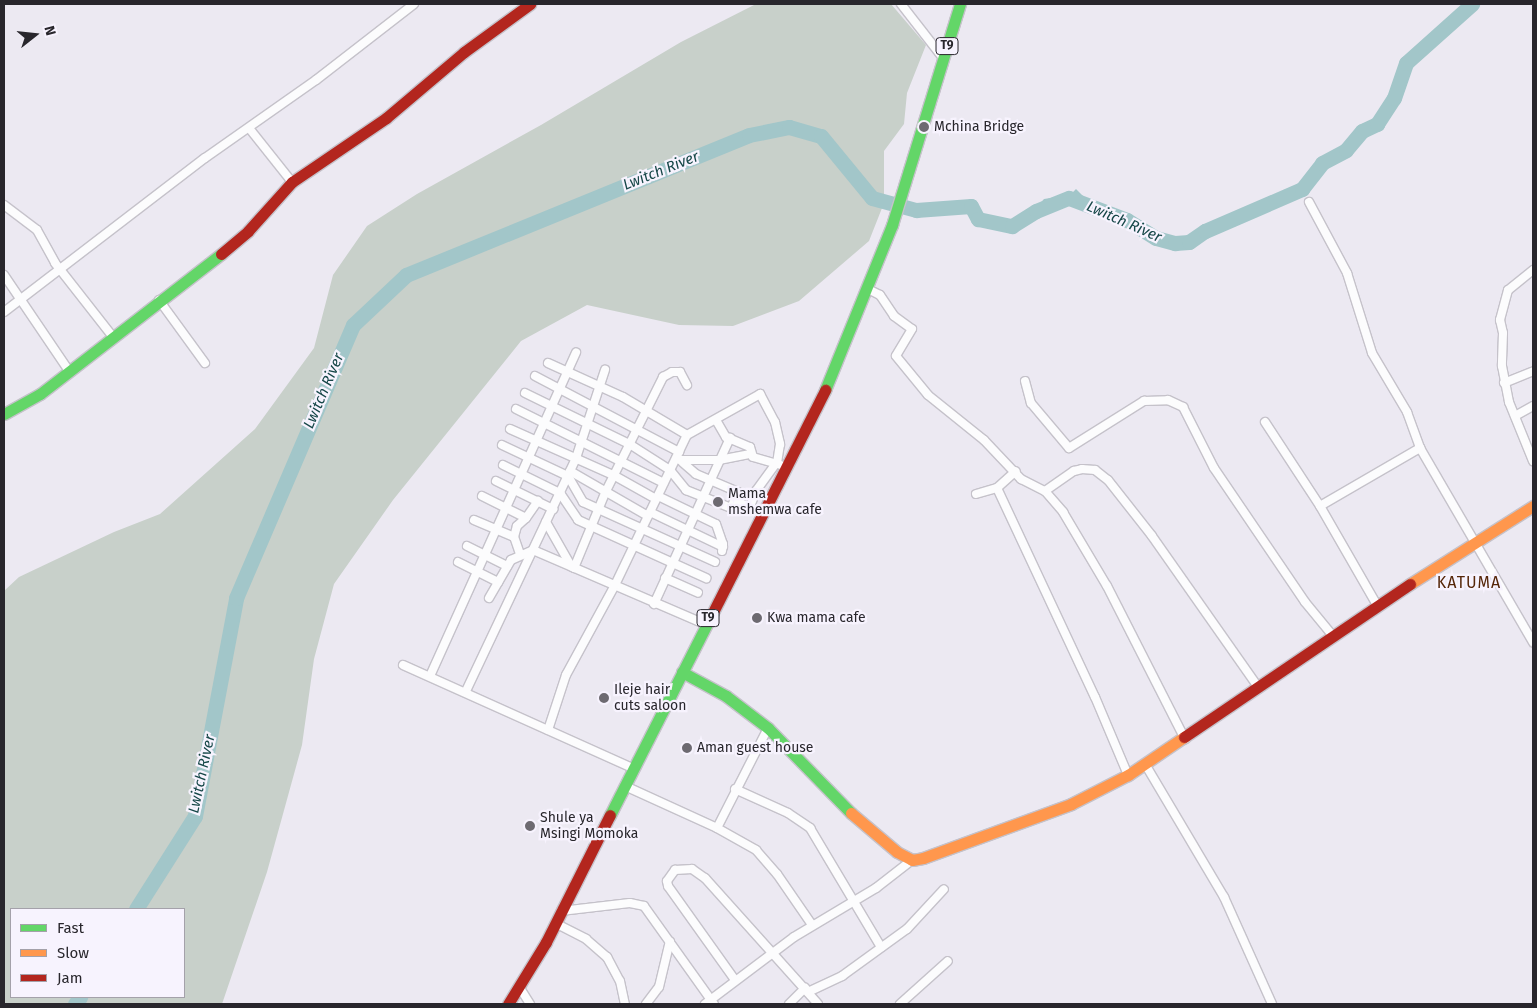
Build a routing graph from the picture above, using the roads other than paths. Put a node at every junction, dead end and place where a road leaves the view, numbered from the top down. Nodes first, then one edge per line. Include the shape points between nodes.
1 (414, 4) edge
2 (530, 4) edge
3 (901, 4) edge
4 (960, 4) edge
5 (943, 58) junction
6 (248, 128) junction
7 (292, 182) junction
8 (1309, 202) dead end
9 (4, 205) edge
10 (60, 270) junction
11 (1533, 270) edge
12 (4, 274) edge
13 (868, 289) junction
14 (22, 299) junction
15 (159, 300) junction
16 (4, 312) edge
17 (113, 337) junction
18 (576, 352) dead end
19 (205, 363) dead end
20 (548, 363) dead end
21 (605, 370) dead end
22 (69, 371) junction
23 (1533, 371) edge
24 (566, 372) junction
25 (535, 376) dead end
26 (1025, 380) dead end
27 (1504, 383) junction
28 (686, 385) dead end
29 (598, 387) junction
30 (560, 389) junction
31 (525, 393) dead end
32 (550, 404) junction
33 (593, 406) junction
34 (1533, 406) edge
35 (516, 409) dead end
36 (648, 411) junction
37 (4, 414) edge
38 (1515, 416) junction
39 (716, 420) junction
40 (544, 422) junction
41 (1265, 422) dead end
42 (589, 424) junction
43 (510, 429) dead end
44 (639, 429) junction
45 (687, 435) junction
46 (730, 438) junction
47 (535, 440) junction
48 (583, 441) junction
49 (502, 445) dead end
50 (631, 445) junction
51 (1420, 448) junction
52 (750, 454) junction
53 (528, 457) junction
54 (679, 457) junction
55 (576, 458) junction
56 (718, 460) junction
57 (1533, 461) edge
58 (623, 462) junction
59 (503, 465) dead end
60 (781, 465) junction
61 (670, 470) junction
62 (1016, 471) junction
63 (522, 473) junction
64 (569, 473) junction
65 (615, 476) junction
66 (709, 481) junction
67 (496, 482) dead end
68 (664, 483) junction
69 (997, 488) junction
70 (512, 489) junction
71 (1045, 491) junction
72 (560, 493) junction
73 (605, 493) junction
74 (976, 494) dead end
75 (482, 496) dead end
76 (657, 497) junction
77 (702, 498) junction
78 (538, 501) junction
79 (735, 501) junction
80 (505, 506) junction
81 (1320, 506) junction
82 (1533, 506) edge
83 (553, 509) junction
84 (599, 509) junction
85 (695, 513) junction
86 (649, 514) junction
87 (526, 518) junction
88 (474, 520) dead end
89 (546, 522) junction
90 (592, 527) junction
91 (495, 529) junction
92 (642, 530) junction
93 (686, 531) junction
94 (514, 536) junction
95 (1474, 542) junction
96 (467, 546) dead end
97 (680, 546) junction
98 (633, 547) junction
99 (533, 550) junction
100 (520, 554) junction
101 (485, 555) junction
102 (458, 562) dead end
103 (673, 562) junction
104 (715, 562) dead end
105 (506, 566) junction
106 (573, 567) junction
107 (478, 573) junction
108 (665, 578) junction
109 (706, 578) dead end
110 (498, 582) junction
111 (615, 585) junction
112 (698, 593) dead end
113 (489, 598) dead end
114 (654, 604) junction
115 (1378, 607) junction
116 (705, 624) junction
117 (1333, 636) junction
118 (1533, 642) edge
119 (403, 665) dead end
120 (682, 672) junction
121 (430, 676) junction
122 (1259, 688) junction
123 (466, 691) junction
124 (768, 728) junction
125 (548, 730) junction
126 (1185, 739) junction
127 (1145, 764) junction
128 (634, 769) junction
129 (1128, 775) junction
130 (625, 786) junction
131 (735, 789) junction
132 (717, 828) junction
133 (912, 860) junction
134 (944, 889) dead end
135 (854, 902) junction
136 (561, 911) junction
137 (555, 923) junction
138 (812, 925) junction
139 (670, 940) junction
140 (881, 946) junction
141 (772, 953) junction
142 (948, 961) dead end
143 (735, 980) junction
144 (520, 988) junction
145 (807, 990) junction
146 (710, 1003) edge
147 (508, 1004) edge
148 (530, 1004) edge
149 (626, 1004) edge
150 (646, 1004) edge
151 (789, 1004) edge
152 (818, 1004) edge
153 (900, 1004) edge
154 (1272, 1004) edge

1 - 6 street
2 - 7 main road via 464,52 386,118
3 - 5 street
4 - 5 main road, T9
5 - 13 main road, T9 via 905,185
6 - 7 street
6 - 10 street
7 - 15 main road via 235,243
8 - 51 street via 1346,273 1372,353 1408,412
9 - 10 street via 37,230
10 - 14 street
10 - 17 street
11 - 27 street via 1508,290 1500,320
12 - 14 street
13 - 60 main road, T9 via 836,368
13 - 62 street via 880,295 894,316 912,329 896,356 928,395
14 - 16 street
14 - 22 street via 41,333
15 - 17 main road
15 - 19 street
17 - 22 main road
18 - 24 street
20 - 24 street
21 - 29 street
22 - 37 main road via 40,394
23 - 27 street
24 - 29 street
24 - 30 street
25 - 30 street
26 - 117 street via 1031,403 1069,448 1144,401 1168,400 1183,407 1214,468 1305,602
27 - 38 street
28 - 36 street via 680,372 663,377
29 - 33 street
29 - 36 street
30 - 32 street
30 - 33 street
31 - 32 street
32 - 40 street
32 - 42 street
33 - 42 street
33 - 44 street
34 - 38 street
35 - 40 street
36 - 44 street
36 - 45 street
38 - 57 street
39 - 45 street
39 - 46 street
39 - 60 street via 760,394 775,422
40 - 47 street
40 - 48 street
41 - 81 street
42 - 48 street
42 - 50 street
43 - 47 street
44 - 50 street
44 - 54 street
45 - 54 street
46 - 52 street via 750,447
46 - 56 street
47 - 53 street
47 - 55 street
48 - 55 street
48 - 58 street
49 - 53 street
50 - 58 street
50 - 61 street
51 - 81 street
51 - 95 street
52 - 56 street
52 - 60 street
53 - 63 street
53 - 64 street
54 - 56 street
54 - 61 street
54 - 66 street
55 - 64 street
55 - 65 street
56 - 66 street
58 - 65 street
58 - 68 street
59 - 63 street
60 - 79 street via 756,490 750,507
60 - 116 main road, T9
61 - 68 street
61 - 77 street via 686,490
62 - 69 street
62 - 71 street via 1021,479
63 - 70 street
63 - 72 street
64 - 72 street
64 - 73 street
64 - 84 street via 583,502
65 - 73 street
65 - 76 street
66 - 77 street
66 - 79 street via 738,492
67 - 70 street
68 - 76 street
69 - 74 street
69 - 129 street
70 - 78 street
70 - 80 street
71 - 122 street via 1082,469 1096,470 1108,480 1152,536
71 - 126 street via 1063,512 1092,559
72 - 83 street
72 - 90 street via 578,520
73 - 84 street
73 - 86 street
75 - 80 street
76 - 85 street
76 - 86 street
77 - 79 street via 731,508
77 - 85 street
78 - 83 street
78 - 87 street
80 - 87 street
80 - 91 street
81 - 115 street
82 - 95 main road
83 - 89 street
84 - 90 street
84 - 92 street
85 - 93 street
85 - 93 street via 716,524 722,549
86 - 92 street
86 - 93 street
87 - 94 street via 517,526
88 - 91 street
89 - 99 street
89 - 106 street via 556,545
90 - 98 street
90 - 106 street
91 - 94 street
91 - 101 street
92 - 97 street
92 - 98 street
93 - 97 street
94 - 100 street
95 - 115 main road
95 - 118 street
96 - 101 street
97 - 103 street
97 - 104 street
98 - 103 street
98 - 111 street
99 - 100 street
99 - 106 street
99 - 123 street
100 - 105 street
101 - 105 street
101 - 107 street
102 - 107 street
103 - 108 street
103 - 109 street
105 - 110 street
106 - 111 street
107 - 110 street
107 - 121 street
108 - 112 street
108 - 114 street
110 - 113 street
111 - 114 street
111 - 125 street via 566,675
114 - 116 street
115 - 117 main road
116 - 120 main road, T9
117 - 122 main road
119 - 121 street
120 - 124 main road via 726,696
120 - 128 main road, T9
121 - 123 street
122 - 126 main road
123 - 125 street
124 - 131 street
124 - 133 main road via 844,808 897,852
125 - 128 street
126 - 127 main road
127 - 129 main road
127 - 154 street via 1224,897
128 - 130 main road, T9
129 - 133 main road via 1071,804
130 - 132 street
130 - 136 main road, T9
131 - 132 street
131 - 135 street via 788,813 810,828
132 - 138 street via 765,858
133 - 135 street
134 - 140 street via 914,924
135 - 138 street
135 - 140 street
136 - 137 main road, T9
136 - 139 street via 637,904 653,916
137 - 144 main road, T9
137 - 149 street via 586,939 607,958 620,981
138 - 141 street
139 - 146 street
139 - 150 street via 660,987
140 - 145 street via 842,976
141 - 143 street
141 - 143 street via 699,873 686,867 675,870 666,881 668,886
141 - 145 street
142 - 153 street
143 - 146 street
144 - 147 main road, T9
144 - 148 street
145 - 151 street
145 - 152 street

